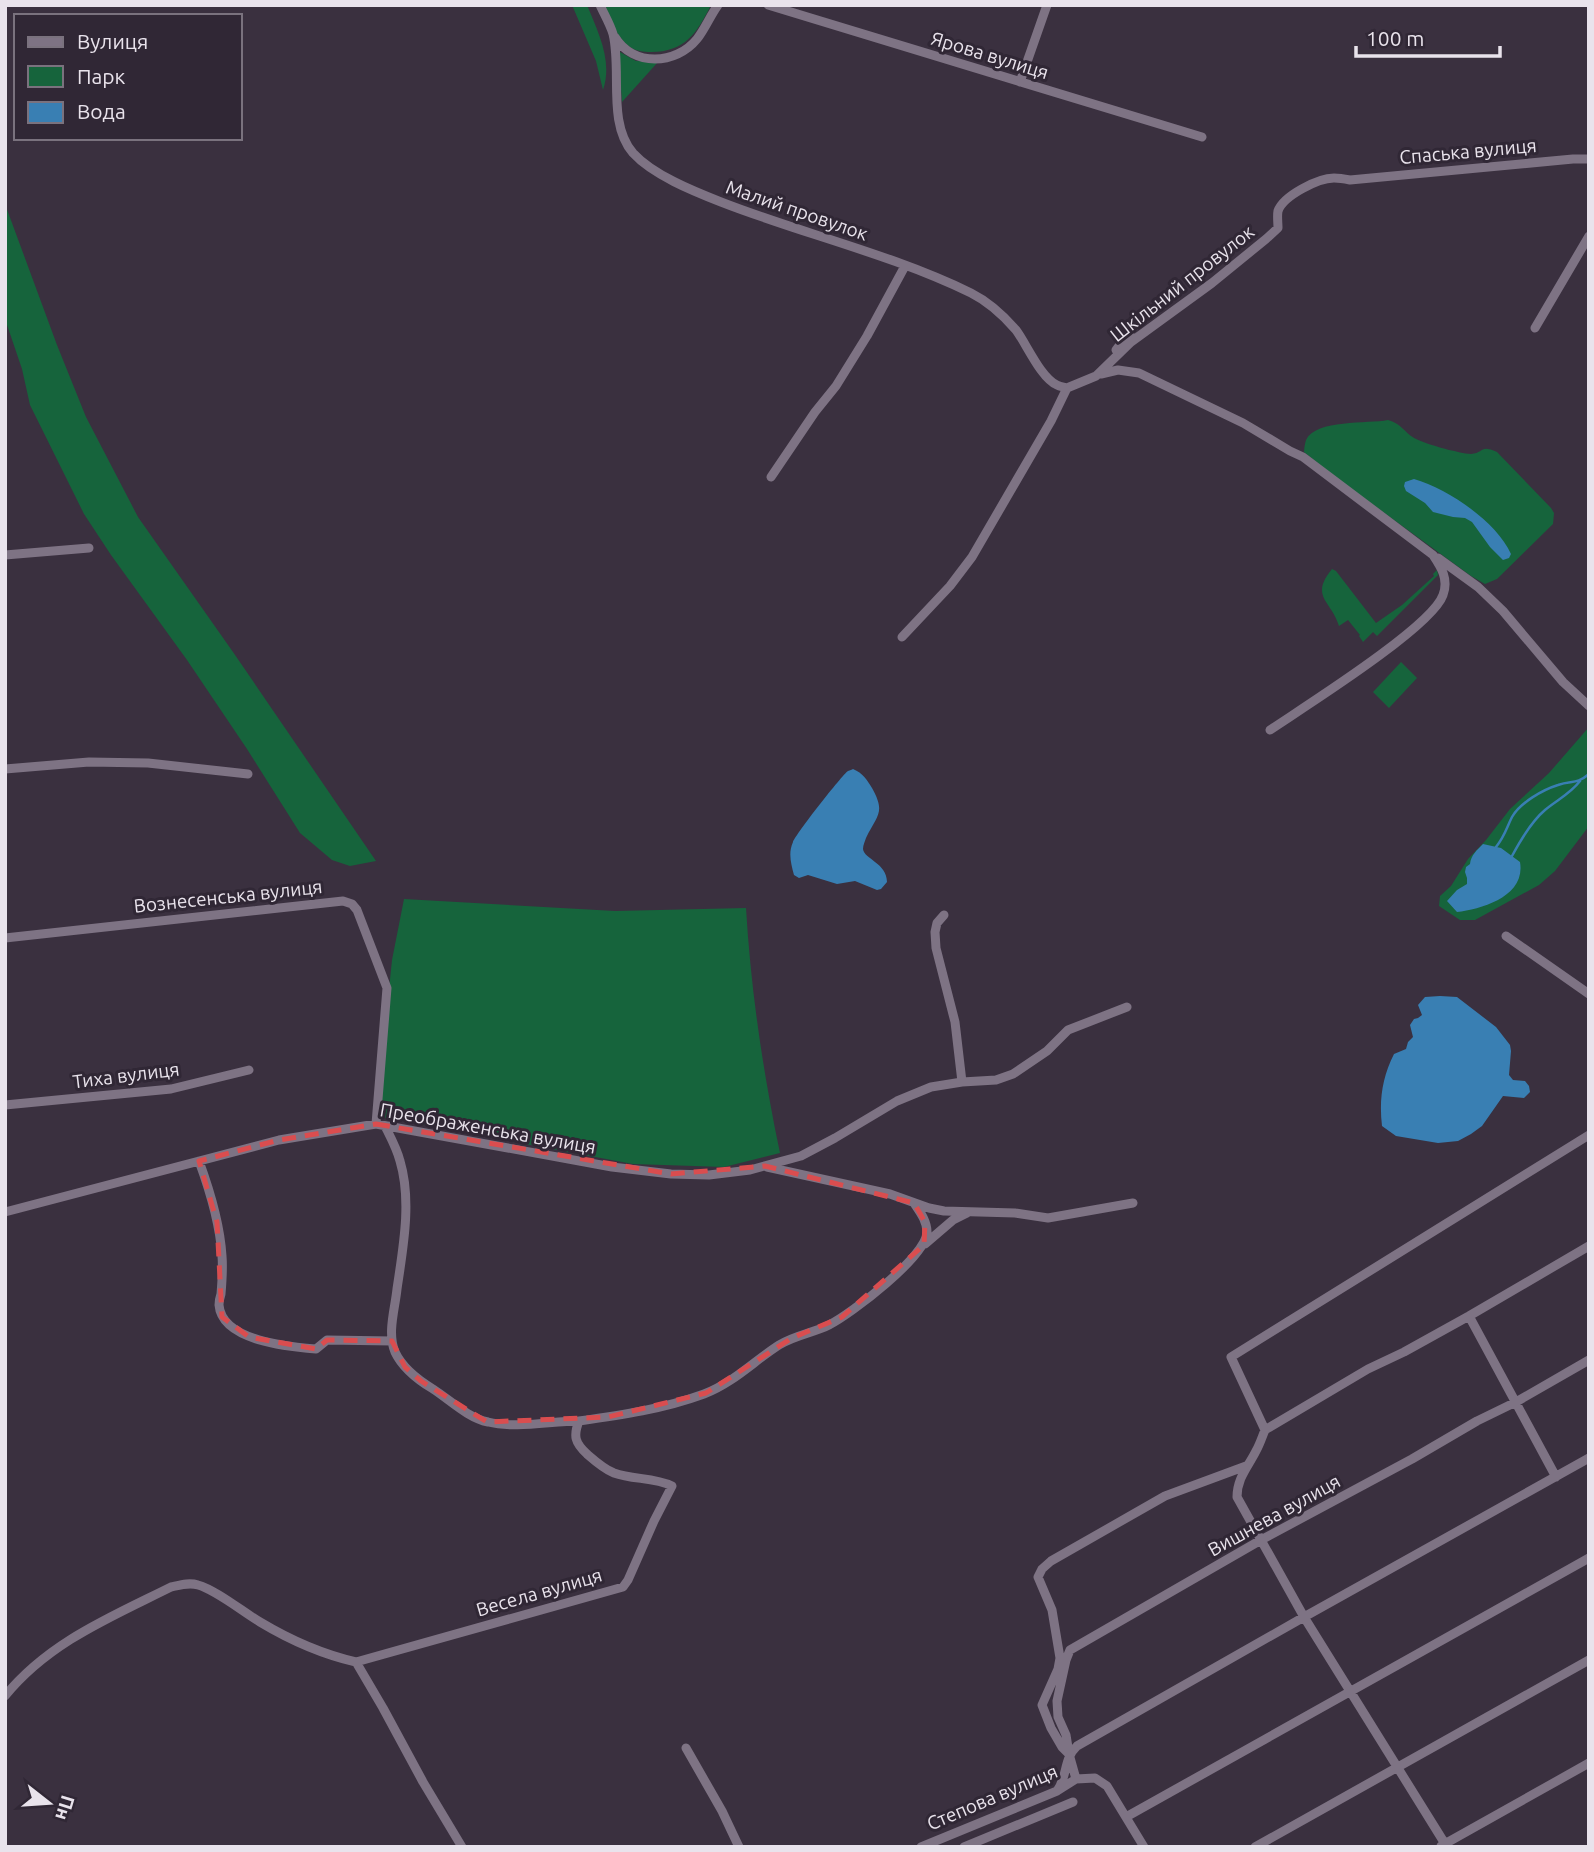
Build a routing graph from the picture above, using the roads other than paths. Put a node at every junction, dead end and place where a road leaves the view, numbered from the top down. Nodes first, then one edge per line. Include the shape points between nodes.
1 (600, 5) edge
2 (718, 5) edge
3 (768, 5) edge
4 (1047, 5) edge
5 (613, 33) junction
6 (1020, 82) junction
7 (1202, 137) dead end
8 (1589, 159) edge
9 (1350, 180) joint
10 (1589, 236) edge
11 (905, 266) junction
12 (1146, 311) dead end
13 (1535, 328) dead end
14 (1096, 376) junction
15 (1068, 388) junction
16 (771, 477) dead end
17 (89, 548) dead end
18 (5, 555) edge
19 (1433, 555) junction
20 (902, 637) dead end
21 (1589, 706) edge
22 (1270, 730) dead end
23 (5, 769) edge
24 (248, 774) dead end
25 (944, 915) dead end
26 (1506, 936) dead end
27 (5, 938) edge
28 (1589, 994) edge
29 (1127, 1007) dead end
30 (249, 1070) dead end
31 (962, 1082) junction
32 (5, 1105) edge
33 (381, 1125) junction
34 (1589, 1135) edge
35 (199, 1161) junction
36 (765, 1166) junction
37 (914, 1203) junction
38 (1133, 1203) dead end
39 (5, 1212) edge
40 (968, 1212) junction
41 (924, 1245) junction
42 (1589, 1246) edge
43 (1469, 1316) junction
44 (392, 1341) junction
45 (1589, 1360) edge
46 (1516, 1402) junction
47 (579, 1421) junction
48 (1265, 1430) junction
49 (1589, 1458) edge
50 (1246, 1466) junction
51 (1556, 1477) junction
52 (1261, 1540) junction
53 (1589, 1558) edge
54 (1304, 1617) junction
55 (1589, 1660) edge
56 (356, 1662) junction
57 (1350, 1691) junction
58 (5, 1696) edge
59 (685, 1748) dead end
60 (1069, 1754) junction
61 (1589, 1763) edge
62 (1397, 1767) junction
63 (1076, 1779) junction
64 (1057, 1791) junction
65 (1073, 1802) dead end
66 (1126, 1817) junction
67 (1444, 1846) edge
68 (463, 1847) edge
69 (739, 1847) edge
70 (921, 1847) edge
71 (964, 1847) edge
72 (1144, 1847) edge
73 (1255, 1847) edge

1 - 5 street, Малий провулок
2 - 5 street via 697,39 667,57 641,58 629,53
3 - 6 street, Ярова вулиця
4 - 6 street
5 - 11 street, Малий провулок via 622,136 645,163 699,193 754,215
6 - 7 street, Ярова вулиця
8 - 9 street, Спаська вулиця
9 - 14 street, Шкільний провулок via 1318,181 1284,201 1278,210 1278,228 1131,342
10 - 13 street
11 - 15 street, Малий провулок via 993,306 1046,376
11 - 16 street via 848,366
12 - 14 street
14 - 15 street, Шкільний провулок
14 - 19 street, Шкільний провулок via 1118,370 1139,373 1242,422 1303,457
15 - 20 street via 972,557
17 - 18 street
19 - 21 street, Шкільний провулок via 1490,598
19 - 22 street via 1445,577 1438,604 1394,644
23 - 24 street via 148,763
25 - 31 street via 934,932 955,1023
26 - 28 street
27 - 33 street, Вознесенська вулиця via 343,901 352,904 387,988
29 - 31 street, Преображенська вулиця via 1068,1030 1013,1074
30 - 32 street, Тиха вулиця via 172,1089
31 - 36 street, Преображенська вулиця via 931,1087 897,1101 801,1156
33 - 35 street, Преображенська вулиця via 279,1140
33 - 36 street, Преображенська вулиця via 671,1174 709,1175
33 - 44 street via 401,1162 405,1184 404,1240
34 - 48 street via 1231,1357
35 - 39 street, Преображенська вулиця
35 - 44 street via 222,1256 222,1317 249,1337 288,1347 316,1349 327,1340
36 - 37 street, Преображенська вулиця
37 - 40 street, Преображенська вулиця
37 - 41 street via 925,1222
38 - 40 street, Преображенська вулиця via 1048,1218
40 - 41 street
41 - 47 street via 842,1317 777,1346 715,1388 658,1409
42 - 43 street
43 - 46 street
43 - 48 street
44 - 47 street via 405,1367 421,1381 488,1422
45 - 46 street, Вишнева вулиця
46 - 51 street
46 - 52 street, Вишнева вулиця
47 - 56 street, Весела вулиця via 575,1438 600,1465 672,1486 623,1587
48 - 50 street
49 - 51 street
50 - 52 street via 1237,1497
50 - 60 street via 1165,1496 1042,1569 1038,1577 1052,1610 1060,1658 1042,1705
51 - 54 street
52 - 54 street
52 - 60 street, Вишнева вулиця via 1070,1650 1058,1701
53 - 57 street
54 - 57 street
54 - 60 street
55 - 62 street
56 - 58 street via 309,1647 200,1585 186,1583 58,1646
56 - 68 street
57 - 62 street
57 - 66 street
59 - 69 street
60 - 63 street, Вишнева вулиця
60 - 64 street
61 - 67 street
62 - 67 street
62 - 73 street
63 - 64 street, Степова вулиця
63 - 66 street via 1095,1778 1107,1786
64 - 70 street, Степова вулиця
65 - 71 street
66 - 72 street

